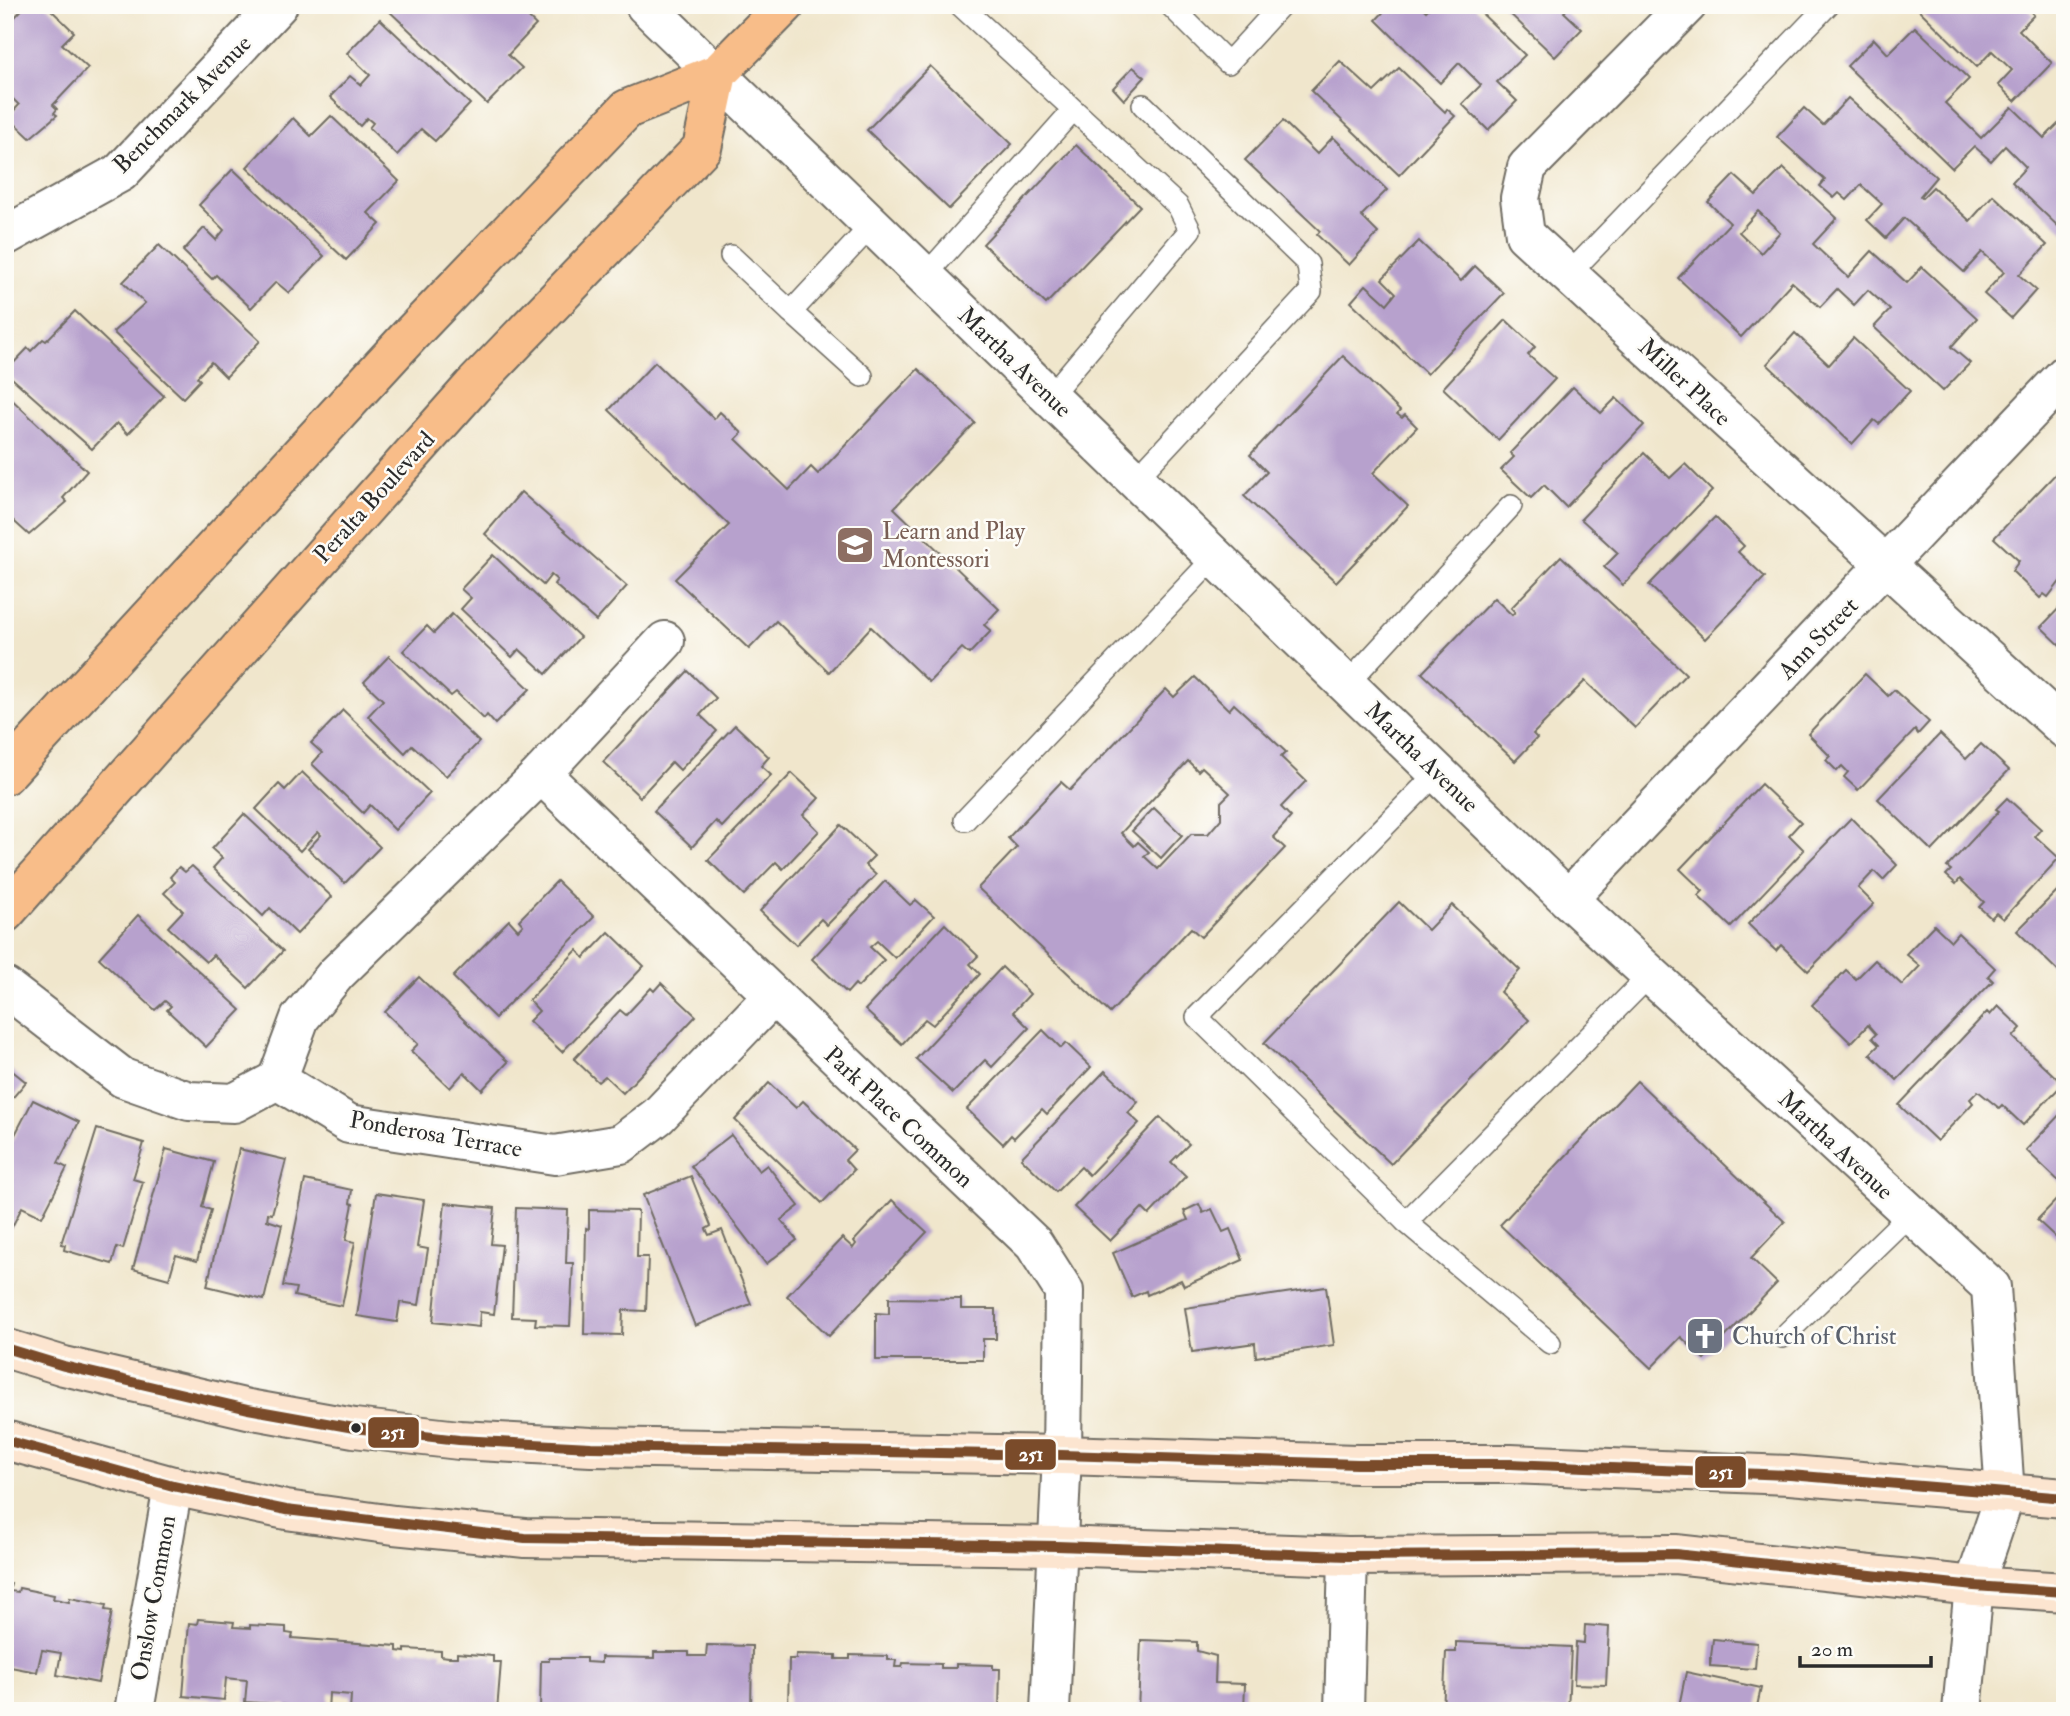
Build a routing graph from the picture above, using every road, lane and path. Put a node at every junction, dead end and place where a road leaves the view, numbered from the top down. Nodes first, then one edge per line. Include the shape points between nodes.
1 (278, 5) edge
2 (645, 5) edge
3 (785, 5) edge
4 (960, 5) edge
5 (1170, 5) edge
6 (1282, 5) edge
7 (1687, 5) edge
8 (1828, 5) edge
9 (718, 73) junction
10 (1143, 104) dead end
11 (1073, 110) junction
12 (873, 224) junction
13 (5, 236) edge
14 (731, 256) dead end
15 (926, 275) junction
16 (1569, 275) junction
17 (791, 312) junction
18 (2065, 375) edge
19 (862, 376) dead end
20 (1050, 396) junction
21 (1136, 479) junction
22 (1511, 506) dead end
23 (1216, 556) junction
24 (1886, 567) junction
25 (665, 641) dead end
26 (1347, 684) junction
27 (2065, 729) edge
28 (1438, 772) junction
29 (541, 774) junction
30 (5, 775) edge
31 (965, 820) dead end
32 (1568, 899) junction
33 (5, 913) edge
34 (1651, 974) junction
35 (5, 987) edge
36 (772, 997) junction
37 (277, 1080) junction
38 (1911, 1213) junction
39 (1406, 1222) junction
40 (1783, 1337) dead end
41 (1550, 1343) dead end
42 (5, 1348) edge
43 (5, 1440) edge
44 (1062, 1455) junction
45 (173, 1486) junction
46 (2005, 1495) junction
47 (2065, 1498) edge
48 (1057, 1546) junction
49 (1348, 1556) junction
50 (1975, 1586) junction
51 (2065, 1592) edge
52 (134, 1711) edge
53 (1050, 1711) edge
54 (1344, 1711) edge
55 (1962, 1711) edge

1 - 13 street, Benchmark Avenue via 121,172
2 - 9 street, Martha Avenue
3 - 9 main road
4 - 11 lane
5 - 6 lane via 1228,63
7 - 16 street, Miller Place via 1527,167 1520,198 1525,235
8 - 16 lane
9 - 12 street, Martha Avenue
9 - 30 main road via 627,109 411,334
9 - 33 main road, Peralta Boulevard via 702,148 472,387
10 - 21 lane via 1308,264 1311,291
11 - 15 lane
11 - 20 lane via 1178,206 1189,230
12 - 15 street, Martha Avenue
12 - 17 lane
14 - 17 lane
15 - 20 street, Martha Avenue
16 - 24 street, Miller Place
17 - 19 lane
18 - 24 street, Ann Street
20 - 21 street, Martha Avenue
21 - 23 street, Martha Avenue
22 - 26 lane
23 - 26 street, Martha Avenue
23 - 31 lane
24 - 27 street, Miller Place
24 - 32 street, Ann Street
25 - 29 street
26 - 28 street, Martha Avenue
28 - 32 street, Martha Avenue
28 - 39 lane via 1197,1017
29 - 36 street, Park Place Common
29 - 37 street via 336,974 300,1018
32 - 34 street, Martha Avenue
34 - 38 street, Martha Avenue
34 - 39 lane
35 - 37 street via 123,1078 136,1083 189,1101 234,1103
36 - 37 street, Ponderosa Terrace via 658,1116 621,1144 555,1154 349,1124
36 - 44 street, Park Place Common via 1034,1244 1049,1266 1064,1292
38 - 40 lane
38 - 46 street, Martha Avenue via 1991,1287
39 - 41 lane
42 - 44 main road via 248,1409 459,1440 591,1447
43 - 45 main road
44 - 46 main road via 1790,1475
44 - 48 street, Park Place Common
45 - 48 main road via 285,1510 525,1538
45 - 52 street, Onslow Common
46 - 47 main road
46 - 50 street, Martha Avenue
48 - 49 main road
48 - 53 street, Park Place Common
49 - 50 main road via 1675,1553
49 - 54 street
50 - 51 main road
50 - 55 street, Martha Avenue

